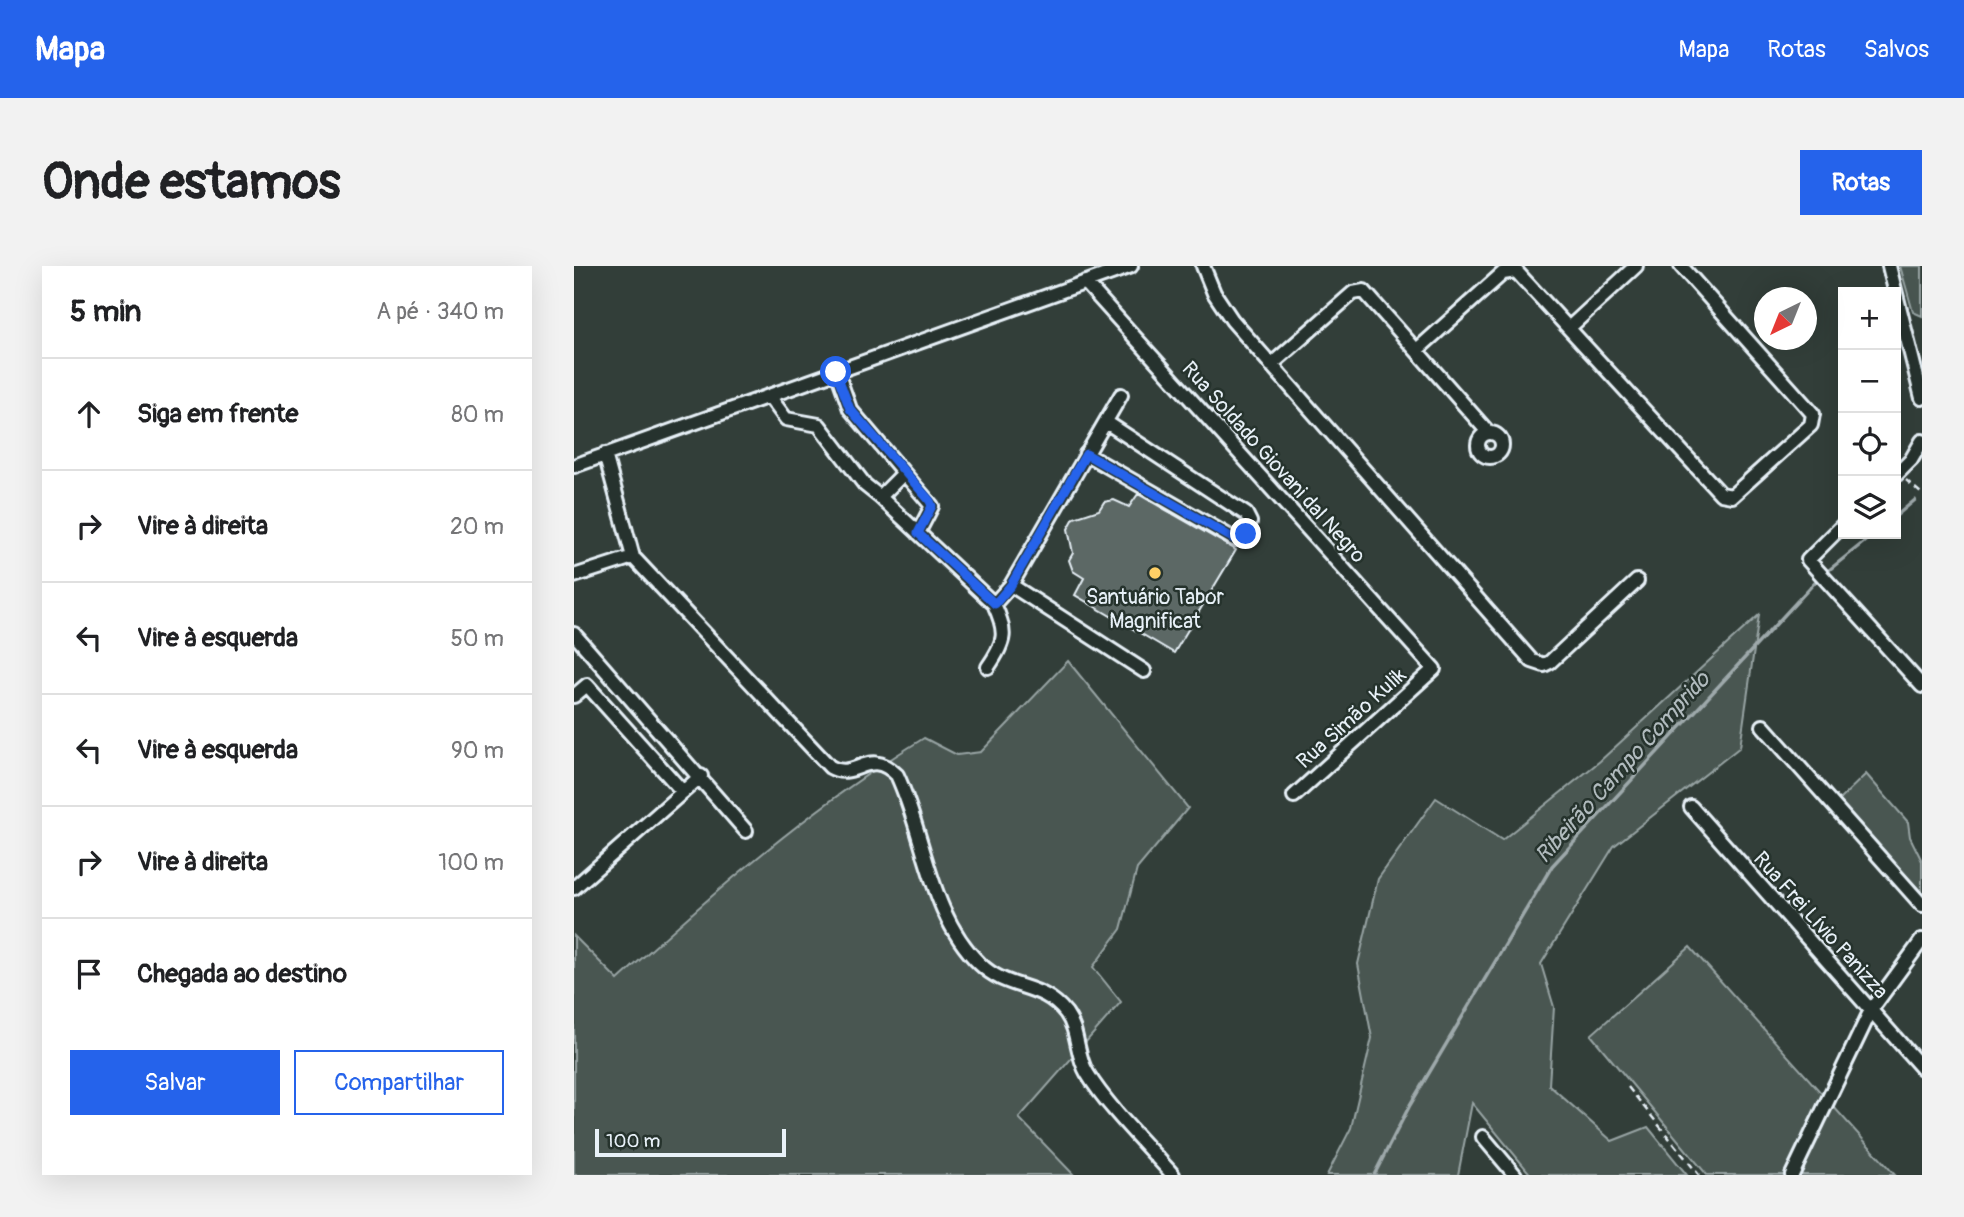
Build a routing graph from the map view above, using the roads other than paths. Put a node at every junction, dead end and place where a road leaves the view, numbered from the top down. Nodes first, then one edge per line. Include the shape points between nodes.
1 (1131, 266) edge
2 (1203, 266) edge
3 (1636, 266) edge
4 (1681, 266) edge
5 (1889, 266) edge
6 (1085, 282) junction
7 (1570, 327) junction
8 (1418, 349) junction
9 (1271, 365) junction
10 (836, 372) junction
11 (1121, 395) dead end
12 (769, 396) junction
13 (1922, 398) edge
14 (1106, 422) junction
15 (1488, 432) dead end
16 (1922, 441) edge
17 (605, 454) junction
18 (1086, 454) junction
19 (574, 466) edge
20 (1901, 470) edge
21 (904, 473) junction
22 (880, 497) junction
23 (1838, 531) edge
24 (918, 533) junction
25 (633, 557) junction
26 (574, 576) edge
27 (1637, 581) dead end
28 (1011, 585) junction
29 (995, 604) junction
30 (574, 634) edge
31 (988, 667) dead end
32 (1434, 669) joint
33 (1144, 671) dead end
34 (1922, 686) edge
35 (574, 696) edge
36 (640, 709) junction
37 (655, 725) junction
38 (623, 726) junction
39 (1763, 726) dead end
40 (638, 741) junction
41 (701, 776) junction
42 (683, 792) junction
43 (1294, 796) dead end
44 (1691, 807) dead end
45 (746, 831) dead end
46 (574, 888) edge
47 (1922, 905) edge
48 (1922, 940) edge
49 (1871, 1010) junction
50 (1922, 1068) edge
51 (1483, 1137) dead end
52 (1173, 1175) edge
53 (1515, 1175) edge
54 (1792, 1175) edge

1 - 6 street
2 - 9 street via 1222,308
3 - 7 street
4 - 7 street via 1813,414 1811,425 1732,496 1721,494
5 - 13 street
6 - 10 street
6 - 32 street, Rua Soldado Giovani dal Negro
7 - 8 street via 1522,275 1510,270
8 - 9 street via 1370,296 1358,290
8 - 15 street
9 - 27 street via 1537,664 1550,662
10 - 12 street
10 - 21 street via 850,409
11 - 14 street
12 - 17 street
12 - 22 street via 786,419 819,425 865,485
14 - 18 street
14 - 18 street via 1246,514 1250,522 1246,534 1234,539
16 - 20 street
17 - 19 street
17 - 25 street
18 - 28 street
21 - 22 street
21 - 24 street via 932,506
22 - 24 street
23 - 34 street via 1808,560
24 - 29 street
25 - 26 street
25 - 52 street via 830,767 843,772 877,761 897,775 943,910 963,944 996,978 1046,994 1057,1003 1075,1029 1086,1072
28 - 29 street
28 - 33 street
29 - 31 street via 1004,635
30 - 36 street
32 - 43 street, Rua Simão Kulik
35 - 38 street via 587,685
36 - 37 street
36 - 38 street
37 - 40 street
37 - 41 street
38 - 40 street
39 - 47 street
40 - 42 street
41 - 42 street
41 - 45 street
42 - 46 street
44 - 49 street, Rua Frei Lívio Panizza
48 - 49 street
49 - 50 street, Rua Frei Lívio Panizza
49 - 54 street
51 - 53 street

